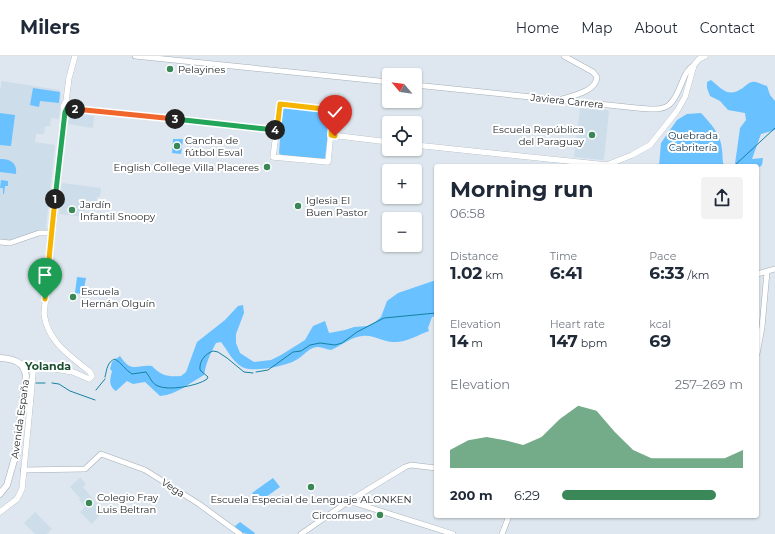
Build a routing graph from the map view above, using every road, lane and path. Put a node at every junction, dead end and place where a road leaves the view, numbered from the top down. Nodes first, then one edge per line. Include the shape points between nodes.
1 (75, 56) edge
2 (135, 56) edge
3 (564, 56) edge
4 (705, 56) edge
5 (694, 65) junction
6 (382, 81) edge
7 (688, 84) junction
8 (422, 86) edge
9 (681, 86) junction
10 (558, 100) junction
11 (66, 110) junction
12 (277, 130) junction
13 (331, 135) junction
14 (382, 141) edge
15 (422, 146) edge
16 (598, 164) edge
17 (610, 164) edge
18 (52, 233) junction
19 (0, 242) edge
20 (775, 270) edge
21 (767, 272) junction
22 (759, 274) edge
23 (759, 313) edge
24 (763, 316) junction
25 (759, 341) edge
26 (0, 358) edge
27 (21, 364) junction
28 (32, 365) junction
29 (434, 468) edge
30 (24, 470) junction
31 (7, 484) junction
32 (0, 490) edge
33 (0, 494) edge
34 (349, 501) junction
35 (0, 512) edge
36 (508, 518) edge
37 (240, 534) edge
38 (301, 534) edge
39 (453, 534) edge
40 (502, 534) edge

1 - 11 main road via 69,78
2 - 6 street
3 - 10 street via 592,72 597,80 589,90
4 - 5 main road
5 - 7 main road
5 - 9 street, Javiera Carrera via 687,72
7 - 9 main road
7 - 17 main road via 677,111 655,139 645,149
8 - 10 street, Javiera Carrera
9 - 10 street, Javiera Carrera via 671,105 664,108 643,109
11 - 12 main road
11 - 18 main road
12 - 13 main road via 280,104 333,110
12 - 13 main road via 273,157 328,162
13 - 14 main road
15 - 16 main road
18 - 19 street via 39,233 10,243
18 - 28 main road via 44,318 55,342 92,376 86,379 73,372
20 - 21 street
21 - 22 street
21 - 24 street
23 - 24 street
24 - 25 street
26 - 27 main road, Avenida España
27 - 28 main road
27 - 31 main road, Avenida España via 26,376 15,457
28 - 30 main road
29 - 34 street via 411,465 405,467
30 - 35 main road via 20,493 14,503
30 - 37 street, Vega via 85,469 101,454 146,470
31 - 32 main road
31 - 33 main road, Avenida España
34 - 38 street
34 - 39 street
36 - 40 street

